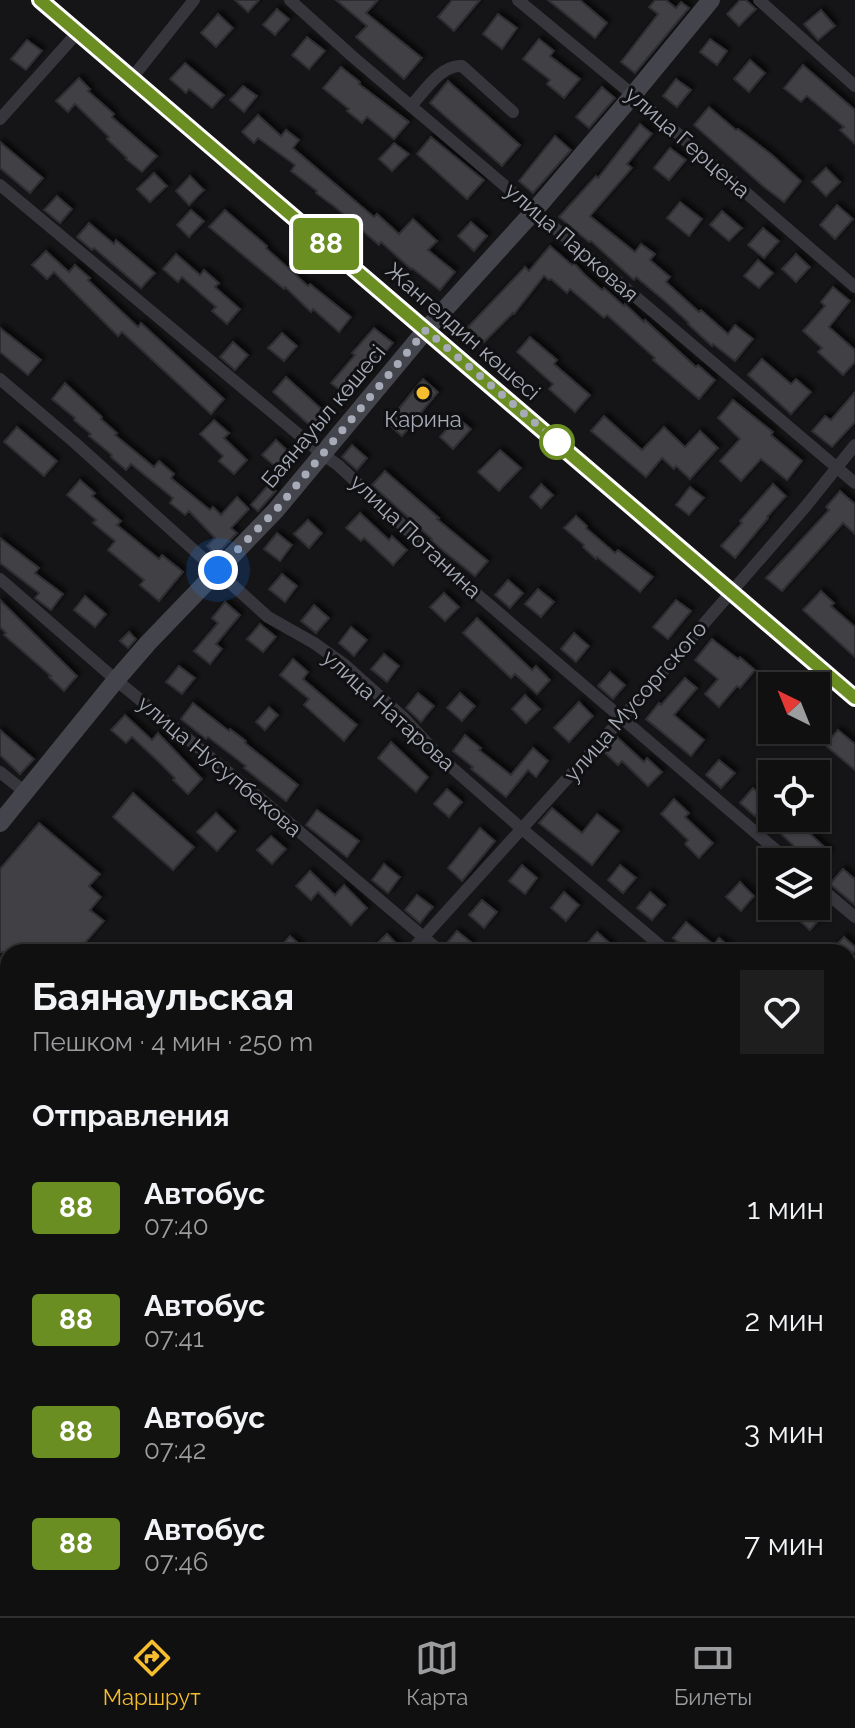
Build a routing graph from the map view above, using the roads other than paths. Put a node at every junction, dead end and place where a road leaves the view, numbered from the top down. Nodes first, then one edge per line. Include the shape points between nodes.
1 (40, 0) edge
2 (194, 0) edge
3 (290, 0) edge
4 (518, 0) edge
5 (711, 0) edge
6 (759, 0) edge
7 (78, 32) junction
8 (132, 78) junction
9 (855, 86) edge
10 (633, 95) junction
11 (411, 106) junction
12 (513, 112) dead end
13 (0, 119) edge
14 (0, 185) edge
15 (535, 210) junction
16 (855, 287) edge
17 (426, 330) junction
18 (0, 379) edge
19 (855, 445) edge
20 (322, 454) junction
21 (837, 467) junction
22 (855, 483) edge
23 (218, 570) junction
24 (0, 579) edge
25 (731, 591) junction
26 (116, 680) junction
27 (855, 698) edge
28 (623, 717) junction
29 (0, 772) edge
30 (25, 792) junction
31 (0, 823) edge
32 (522, 829) junction
33 (774, 848) edge
34 (830, 896) edge
35 (855, 917) edge
36 (423, 938) junction
37 (417, 944) edge
38 (431, 944) edge
39 (659, 944) edge

1 - 7 main road, Жангелдин көшесі
2 - 8 street
3 - 11 street, улица Парковая
4 - 10 street, улица Герцена
5 - 10 main road, Баянауыл көшесі
6 - 9 street
7 - 8 main road, Жангелдин көшесі
7 - 13 street
8 - 17 main road, Жангелдин көшесі
10 - 15 main road, Баянауыл көшесі
10 - 16 street, улица Герцена
11 - 12 street via 454,65 462,66
11 - 15 street, улица Парковая
14 - 20 street, улица Потанина
15 - 17 main road, Баянауыл көшесі
15 - 21 street, улица Парковая
17 - 20 main road, Баянауыл көшесі
17 - 25 main road, Жангелдин көшесі
18 - 23 street, улица Натарова
19 - 21 street, улица Мусоргского
20 - 23 main road, Баянауыл көшесі
20 - 28 street, улица Потанина
21 - 22 street, улица Парковая
21 - 25 street, улица Мусоргского
23 - 26 main road, Баянауыл көшесі
23 - 32 street, улица Натарова via 268,617 345,665
24 - 26 street, улица Нусупбекова
25 - 27 main road, Жангелдин көшесі
25 - 28 street, улица Мусоргского
26 - 30 main road, Баянауыл көшесі
26 - 36 street, улица Нусупбекова
28 - 32 street, улица Мусоргского
28 - 33 street, улица Потанина
29 - 30 street
30 - 31 main road, Баянауыл көшесі
32 - 36 street, улица Мусоргского
32 - 39 street, улица Натарова
34 - 35 street
36 - 37 street, улица Мусоргского
36 - 38 street, улица Нусупбекова

